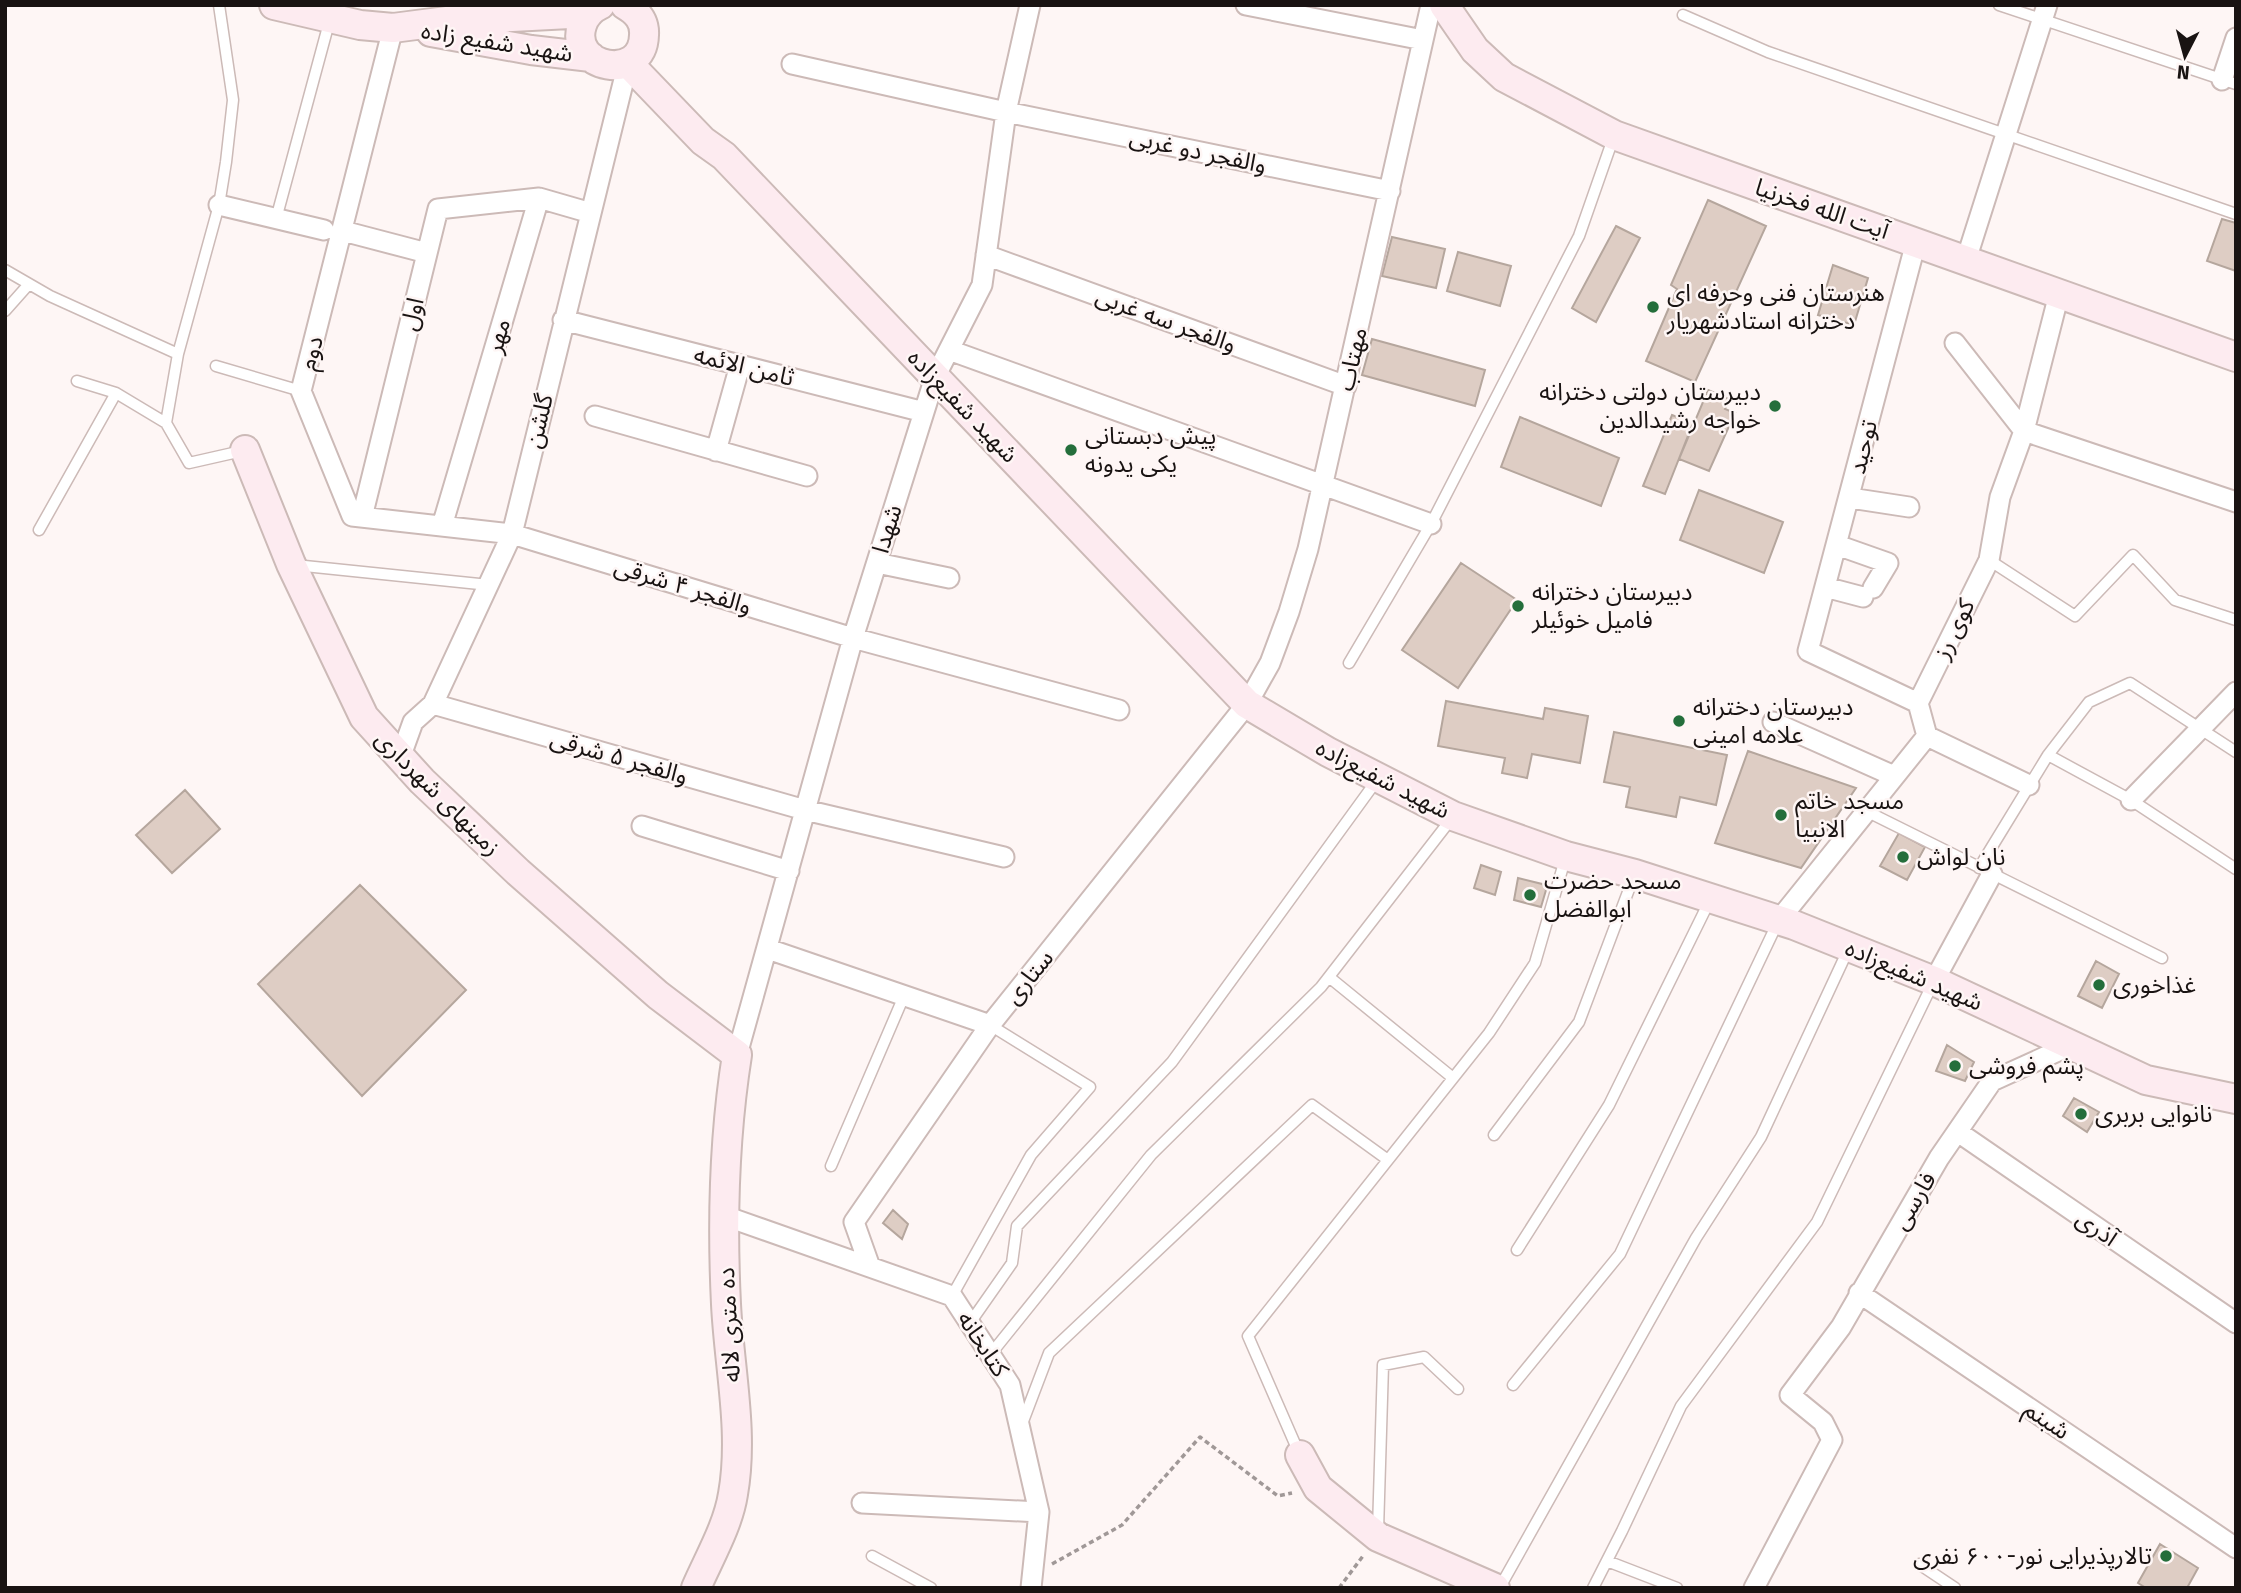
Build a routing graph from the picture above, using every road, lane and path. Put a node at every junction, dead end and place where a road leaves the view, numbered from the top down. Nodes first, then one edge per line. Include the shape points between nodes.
1 (219, 5) edge
2 (274, 5) edge
3 (626, 5) edge
4 (652, 5) edge
5 (1030, 5) edge
6 (1246, 5) edge
7 (1431, 5) edge
8 (1444, 5) edge
9 (1999, 5) edge
10 (594, 9) edge
11 (2045, 13) edge
12 (1683, 15) dead end
13 (330, 18) junction
14 (398, 27) junction
15 (2236, 38) edge
16 (1423, 40) junction
17 (637, 51) junction
18 (591, 57) junction
19 (792, 64) dead end
20 (2229, 82) edge
21 (1006, 112) junction
22 (1614, 135) junction
23 (2006, 136) junction
24 (1390, 191) junction
25 (539, 198) junction
26 (219, 205) junction
27 (591, 213) junction
28 (2236, 214) edge
29 (276, 219) junction
30 (334, 230) junction
31 (1916, 242) junction
32 (427, 253) junction
33 (986, 255) junction
34 (1966, 260) junction
35 (5, 270) edge
36 (29, 284) junction
37 (2059, 294) junction
38 (5, 310) edge
39 (563, 320) junction
40 (1955, 343) dead end
41 (949, 350) junction
42 (178, 354) junction
43 (2236, 357) edge
44 (740, 365) junction
45 (216, 366) dead end
46 (936, 377) junction
47 (77, 381) dead end
48 (1346, 386) junction
49 (301, 391) junction
50 (116, 393) junction
51 (924, 412) junction
52 (595, 416) dead end
53 (166, 424) junction
54 (2024, 431) junction
55 (245, 450) joint
56 (716, 451) junction
57 (807, 476) dead end
58 (1324, 484) junction
59 (1850, 498) junction
60 (2236, 502) edge
61 (1909, 506) dead end
62 (362, 517) junction
63 (1431, 524) junction
64 (442, 526) junction
65 (39, 530) dead end
66 (512, 534) junction
67 (1837, 545) junction
68 (1989, 559) junction
69 (877, 563) junction
70 (291, 564) junction
71 (949, 578) dead end
72 (489, 584) junction
73 (1825, 587) junction
74 (2236, 620) edge
75 (853, 638) junction
76 (1349, 663) dead end
77 (2236, 692) edge
78 (1918, 703) junction
79 (433, 704) junction
80 (1248, 704) junction
81 (1119, 710) dead end
82 (1773, 722) dead end
83 (2200, 729) junction
84 (1927, 736) junction
85 (2236, 752) edge
86 (2048, 755) junction
87 (400, 758) junction
88 (1894, 776) junction
89 (1378, 778) junction
90 (2029, 785) junction
91 (2131, 800) junction
92 (805, 810) junction
93 (1866, 811) junction
94 (1453, 816) junction
95 (642, 825) dead end
96 (1566, 856) junction
97 (1004, 857) dead end
98 (2236, 869) edge
99 (789, 871) junction
100 (1985, 871) junction
101 (1635, 874) junction
102 (1711, 898) junction
103 (1779, 920) junction
104 (1849, 947) junction
105 (768, 949) junction
106 (2162, 958) dead end
107 (1329, 977) junction
108 (1934, 981) junction
109 (904, 996) junction
110 (990, 1025) junction
111 (2071, 1045) junction
112 (737, 1055) junction
113 (1453, 1078) junction
114 (2236, 1099) edge
115 (1958, 1132) junction
116 (1494, 1135) dead end
117 (1388, 1160) junction
118 (831, 1166) dead end
119 (725, 1216) junction
120 (1517, 1250) dead end
121 (870, 1267) junction
122 (1859, 1293) junction
123 (952, 1296) junction
124 (2236, 1323) edge
125 (969, 1324) junction
126 (990, 1355) junction
127 (1513, 1385) dead end
128 (1458, 1389) dead end
129 (1020, 1431) junction
130 (1300, 1455) joint
131 (1318, 1488) junction
132 (862, 1503) dead end
133 (1039, 1512) junction
134 (1378, 1537) junction
135 (2236, 1548) edge
136 (872, 1556) dead end
137 (1607, 1561) junction
138 (1919, 1564) dead end
139 (1031, 1582) edge
140 (696, 1588) edge
141 (931, 1588) edge
142 (1339, 1588) edge
143 (1497, 1588) edge
144 (1593, 1588) edge
145 (1677, 1588) edge
146 (1754, 1588) edge
147 (1955, 1588) edge

1 - 26 lane via 233,100
2 - 13 street, شهید شفیع زاده
3 - 17 street, شهید شفیع‌زاده via 641,19
4 - 17 street
5 - 21 street, شهدا
6 - 16 street
7 - 16 street, مهتاب
8 - 22 street, آیت الله فخرنیا via 1475,50 1504,77
9 - 11 lane
10 - 14 street, شهید شفیع زاده
10 - 18 street via 581,30
11 - 20 lane
11 - 23 street
12 - 23 lane via 1768,52
13 - 14 street, شهید شفیع زاده
13 - 29 lane
14 - 18 street, شهید شفیع زاده
14 - 30 street, دوم
15 - 20 street
16 - 24 street, مهتاب
17 - 18 street, شهید شفیع زاده via 608,66
17 - 27 street, گلشن
17 - 46 street, شهید شفیع‌زاده via 703,141 723,156
19 - 21 street, والفجر دو غربی
21 - 24 street, والفجر دو غربی
21 - 33 street, شهدا
22 - 31 street, آیت الله فخرنیا
22 - 63 lane via 1579,236
23 - 28 lane
23 - 34 street
24 - 48 street, مهتاب
25 - 27 street
25 - 32 street, اول via 438,209
25 - 64 street, مهر
26 - 29 street
26 - 42 lane
27 - 39 street, گلشن
29 - 30 street
30 - 32 street
30 - 49 street, دوم
31 - 34 street, آیت الله فخرنیا
31 - 59 street, توحید
32 - 62 street, اول
33 - 41 street, شهدا via 982,285
33 - 48 street, والفجر سه غربی
34 - 37 street, آیت الله فخرنیا
35 - 36 lane
36 - 38 lane
36 - 42 lane
37 - 43 street, آیت الله فخرنیا
37 - 54 street, کوی رز
39 - 44 street, ثامن الائمه
39 - 66 street, گلشن
40 - 54 street
41 - 46 street, شهدا
41 - 58 street
42 - 53 lane
44 - 51 street, ثامن الائمه
44 - 56 street
45 - 49 lane
46 - 51 street, شهدا
46 - 80 street, شهید شفیع‌زاده
47 - 50 lane
48 - 58 street, مهتاب
49 - 62 street, دوم via 352,516
50 - 53 lane
50 - 65 lane
51 - 69 street, شهدا
52 - 56 street
53 - 55 lane via 189,463
54 - 60 street
54 - 68 street, کوی رز via 2000,497
55 - 70 street, زمینهای شهرداری
56 - 57 street
58 - 63 street
58 - 80 street, مهتاب via 1289,612
59 - 61 street
59 - 67 street, توحید
62 - 64 street
63 - 76 lane
64 - 66 street
66 - 72 street, گلشن
66 - 75 street, والفجر ۴ شرقی
67 - 73 street, توحید
67 - 73 street via 1888,563 1868,592
68 - 74 lane via 2075,616 2133,555 2175,600
68 - 78 street, کوی رز
69 - 71 street
69 - 75 street, شهدا
70 - 72 lane
70 - 87 street, زمینهای شهرداری via 364,718
72 - 79 street, گلشن
73 - 78 street, توحید via 1808,651
75 - 81 street, والفجر ۴ شرقی
75 - 92 street, شهدا
77 - 83 street
78 - 84 street
79 - 87 street, گلشن via 413,722
79 - 92 street, والفجر ۵ شرقی
80 - 89 street, شهید شفیع‌زاده
80 - 110 street, ستاری
82 - 88 street
83 - 85 lane
83 - 86 lane via 2130,683 2089,702
83 - 91 street
84 - 88 street
84 - 90 street
86 - 90 lane
86 - 91 lane
87 - 112 street, زمینهای شهرداری via 657,995
88 - 93 street
89 - 94 street, شهید شفیع‌زاده
89 - 125 lane via 1172,1062 1017,1226 1012,1263
90 - 100 lane
91 - 98 lane
92 - 97 street, والفجر ۵ شرقی
92 - 99 street, شهدا
93 - 100 lane
93 - 103 street
94 - 96 street, شهید شفیع‌زاده
94 - 107 lane
95 - 99 street
96 - 101 street, شهید شفیع‌زاده
96 - 113 lane via 1535,963 1489,1034
99 - 105 street, شهدا
100 - 106 lane
100 - 108 street
101 - 102 street, شهید شفیع‌زاده
101 - 116 lane via 1578,1022
102 - 103 street, شهید شفیع‌زاده
102 - 120 lane via 1609,1105
103 - 104 street, شهید شفیع‌زاده
103 - 127 lane via 1620,1254
104 - 108 street, شهید شفیع‌زاده
104 - 143 lane via 1761,1137 1696,1238
105 - 109 street
105 - 112 street, شهدا
107 - 113 lane
107 - 126 lane via 1151,1156
108 - 111 street, شهید شفیع‌زاده
108 - 137 lane via 1817,1222 1681,1406
109 - 110 street
109 - 118 lane
110 - 121 street, ستاری via 854,1222
110 - 123 lane via 1090,1087 1031,1155
111 - 114 street, شهید شفیع‌زاده via 2146,1080
111 - 115 street, فارسی via 1992,1081
112 - 119 street, ده متری لاله
113 - 117 lane
115 - 122 street, فارسی
115 - 124 street, آذری
117 - 129 lane via 1312,1105 1049,1353
117 - 130 lane via 1248,1336
119 - 121 street, کتابخانه
119 - 140 street, ده متری لاله via 726,1305 738,1454 733,1497
121 - 123 street, کتابخانه
122 - 135 street, شبنم
122 - 146 street, فارسی via 1841,1327 1790,1395 1823,1422 1832,1440
123 - 125 street, کتابخانه
125 - 126 street, کتابخانه
126 - 129 street, کتابخانه via 1010,1385
128 - 134 lane via 1424,1357 1383,1365
129 - 133 street, کتابخانه
130 - 131 street
131 - 134 street
131 - 139 path via 1278,1496 1200,1437 1122,1525
132 - 133 street
133 - 139 street, کتابخانه
134 - 142 path
134 - 143 street
136 - 141 lane
137 - 144 lane
137 - 145 lane
138 - 147 lane

